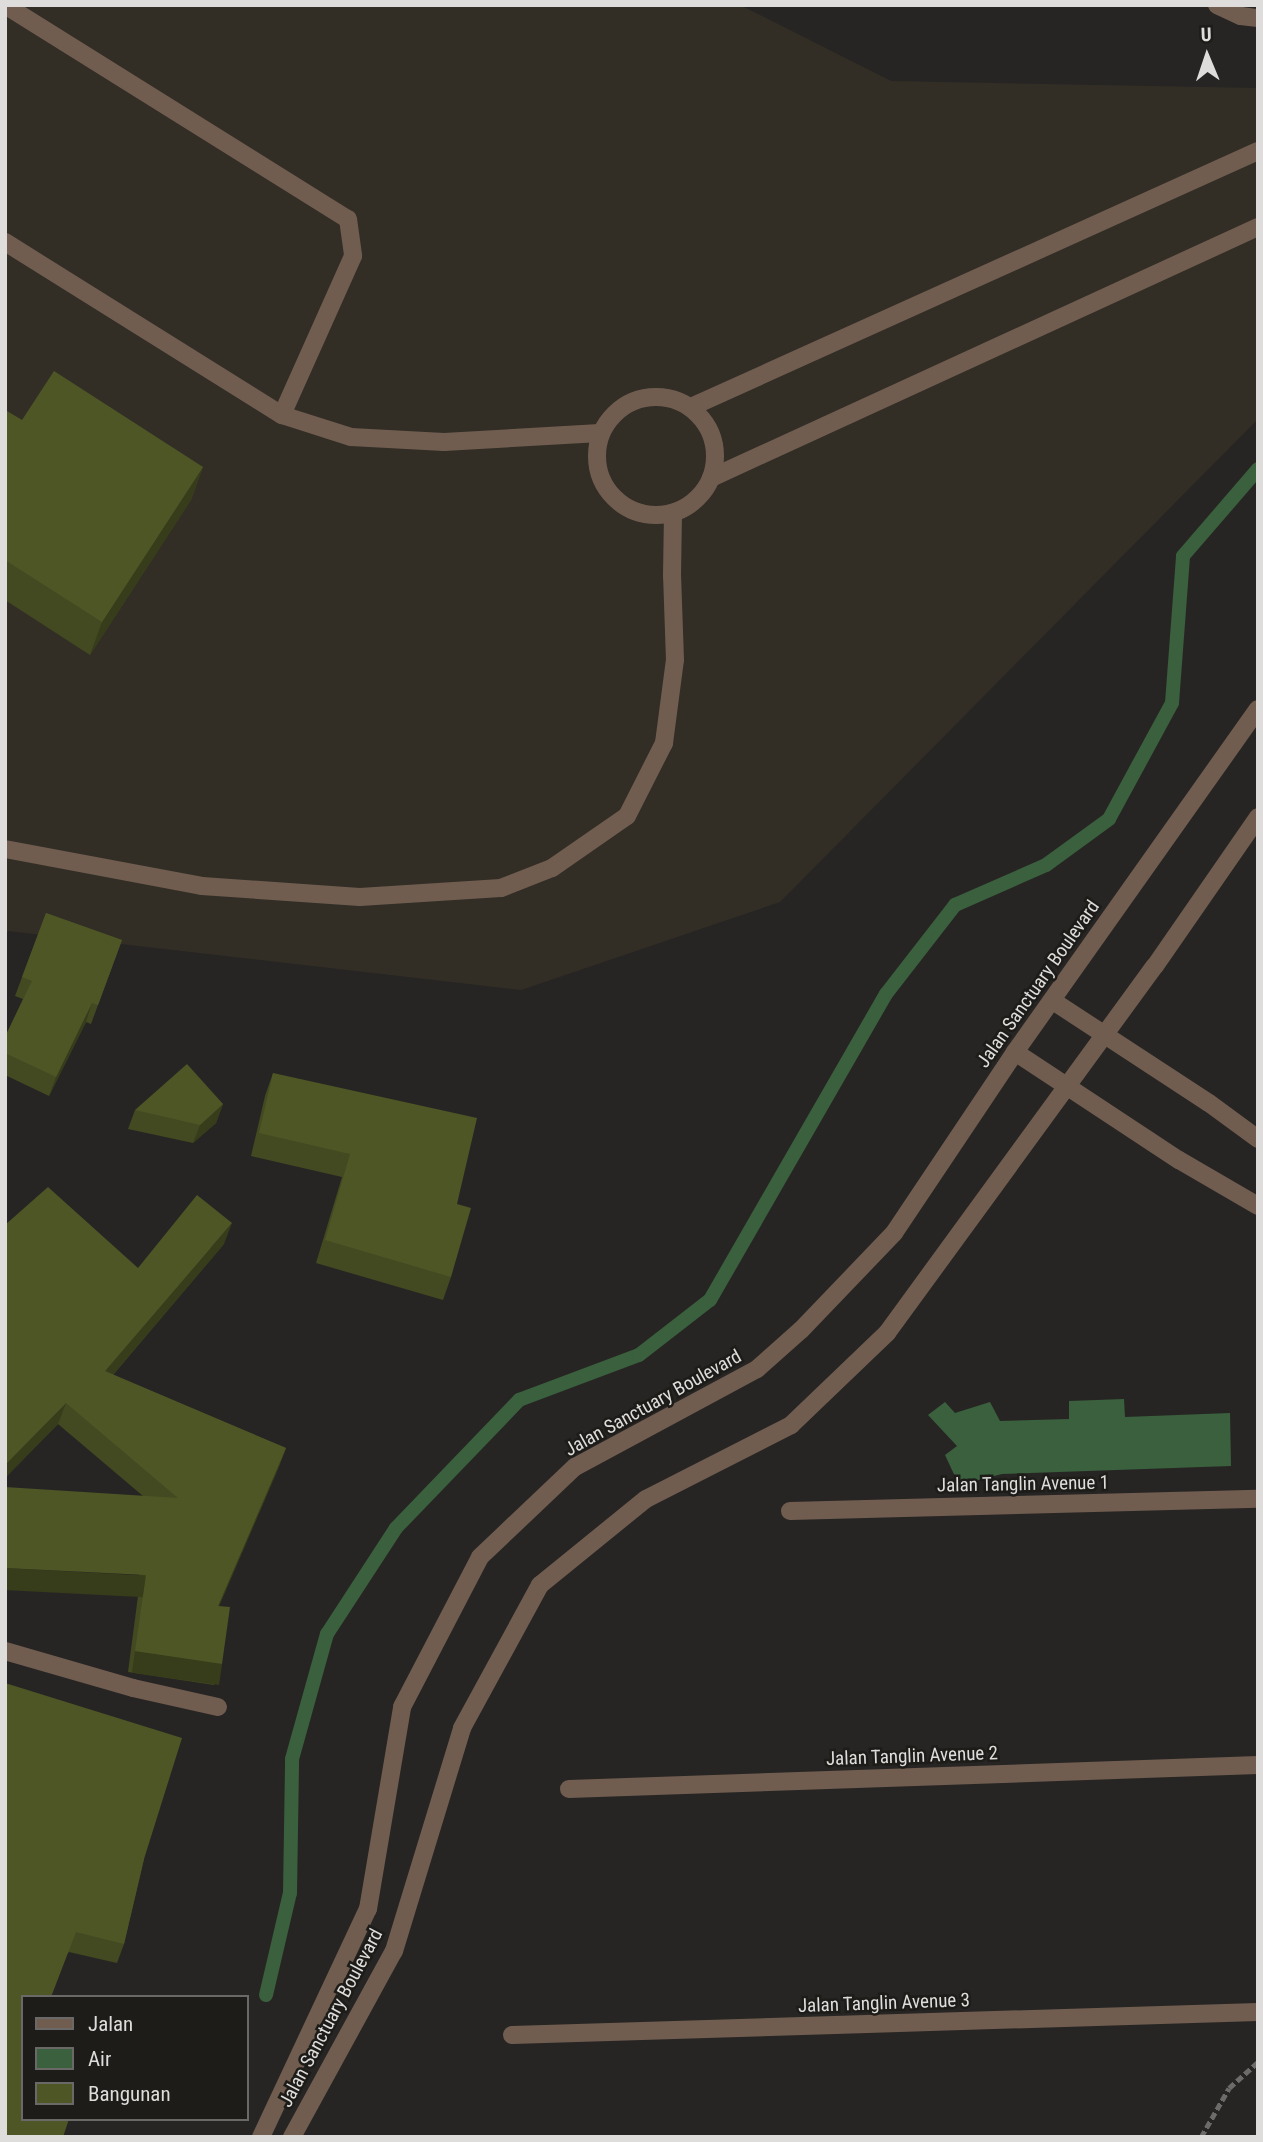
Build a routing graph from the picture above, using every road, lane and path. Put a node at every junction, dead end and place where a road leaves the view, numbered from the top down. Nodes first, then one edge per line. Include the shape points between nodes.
1 (5, 5) edge
2 (1216, 5) edge
3 (1258, 18) edge
4 (1258, 151) edge
5 (1258, 227) edge
6 (5, 242) edge
7 (691, 407) junction
8 (282, 415) junction
9 (600, 433) junction
10 (711, 478) junction
11 (674, 513) junction
12 (1258, 709) edge
13 (1258, 817) edge
14 (5, 849) edge
15 (1053, 1001) junction
16 (1104, 1036) junction
17 (1015, 1052) junction
18 (1066, 1086) junction
19 (1258, 1139) edge
20 (1258, 1206) edge
21 (1258, 1499) edge
22 (790, 1511) dead end
23 (5, 1651) edge
24 (218, 1707) dead end
25 (1258, 1765) edge
26 (569, 1789) dead end
27 (1258, 2012) edge
28 (512, 2035) dead end
29 (1258, 2062) edge
30 (261, 2137) edge
31 (292, 2137) edge
32 (1201, 2137) edge

1 - 8 street via 348,219 353,256
2 - 3 street
4 - 7 street
5 - 10 street
6 - 8 street
7 - 9 street via 665,396 639,398 615,411
7 - 10 street via 714,438 716,459
8 - 9 street via 351,437 444,442
9 - 11 street via 596,460 601,481 614,498 631,510 652,515
10 - 11 street via 703,493
11 - 14 street via 675,660 664,743 627,816 552,868 501,888 360,897 202,886
12 - 15 street, Jalan Sanctuary Boulevard
13 - 16 street, Jalan Sanctuary Boulevard
15 - 16 street
15 - 17 street, Jalan Sanctuary Boulevard
16 - 18 street, Jalan Sanctuary Boulevard
16 - 19 street via 1209,1102
17 - 18 street
17 - 30 street, Jalan Sanctuary Boulevard via 894,1233 801,1330 757,1369 575,1467 480,1557 402,1707 368,1909
18 - 20 street
18 - 31 street, Jalan Sanctuary Boulevard via 887,1333 792,1425 646,1499 540,1585 462,1728 394,1951
21 - 22 street, Jalan Tanglin Avenue 1
23 - 24 street
25 - 26 street, Jalan Tanglin Avenue 2
27 - 28 street, Jalan Tanglin Avenue 3
29 - 32 path via 1229,2088

